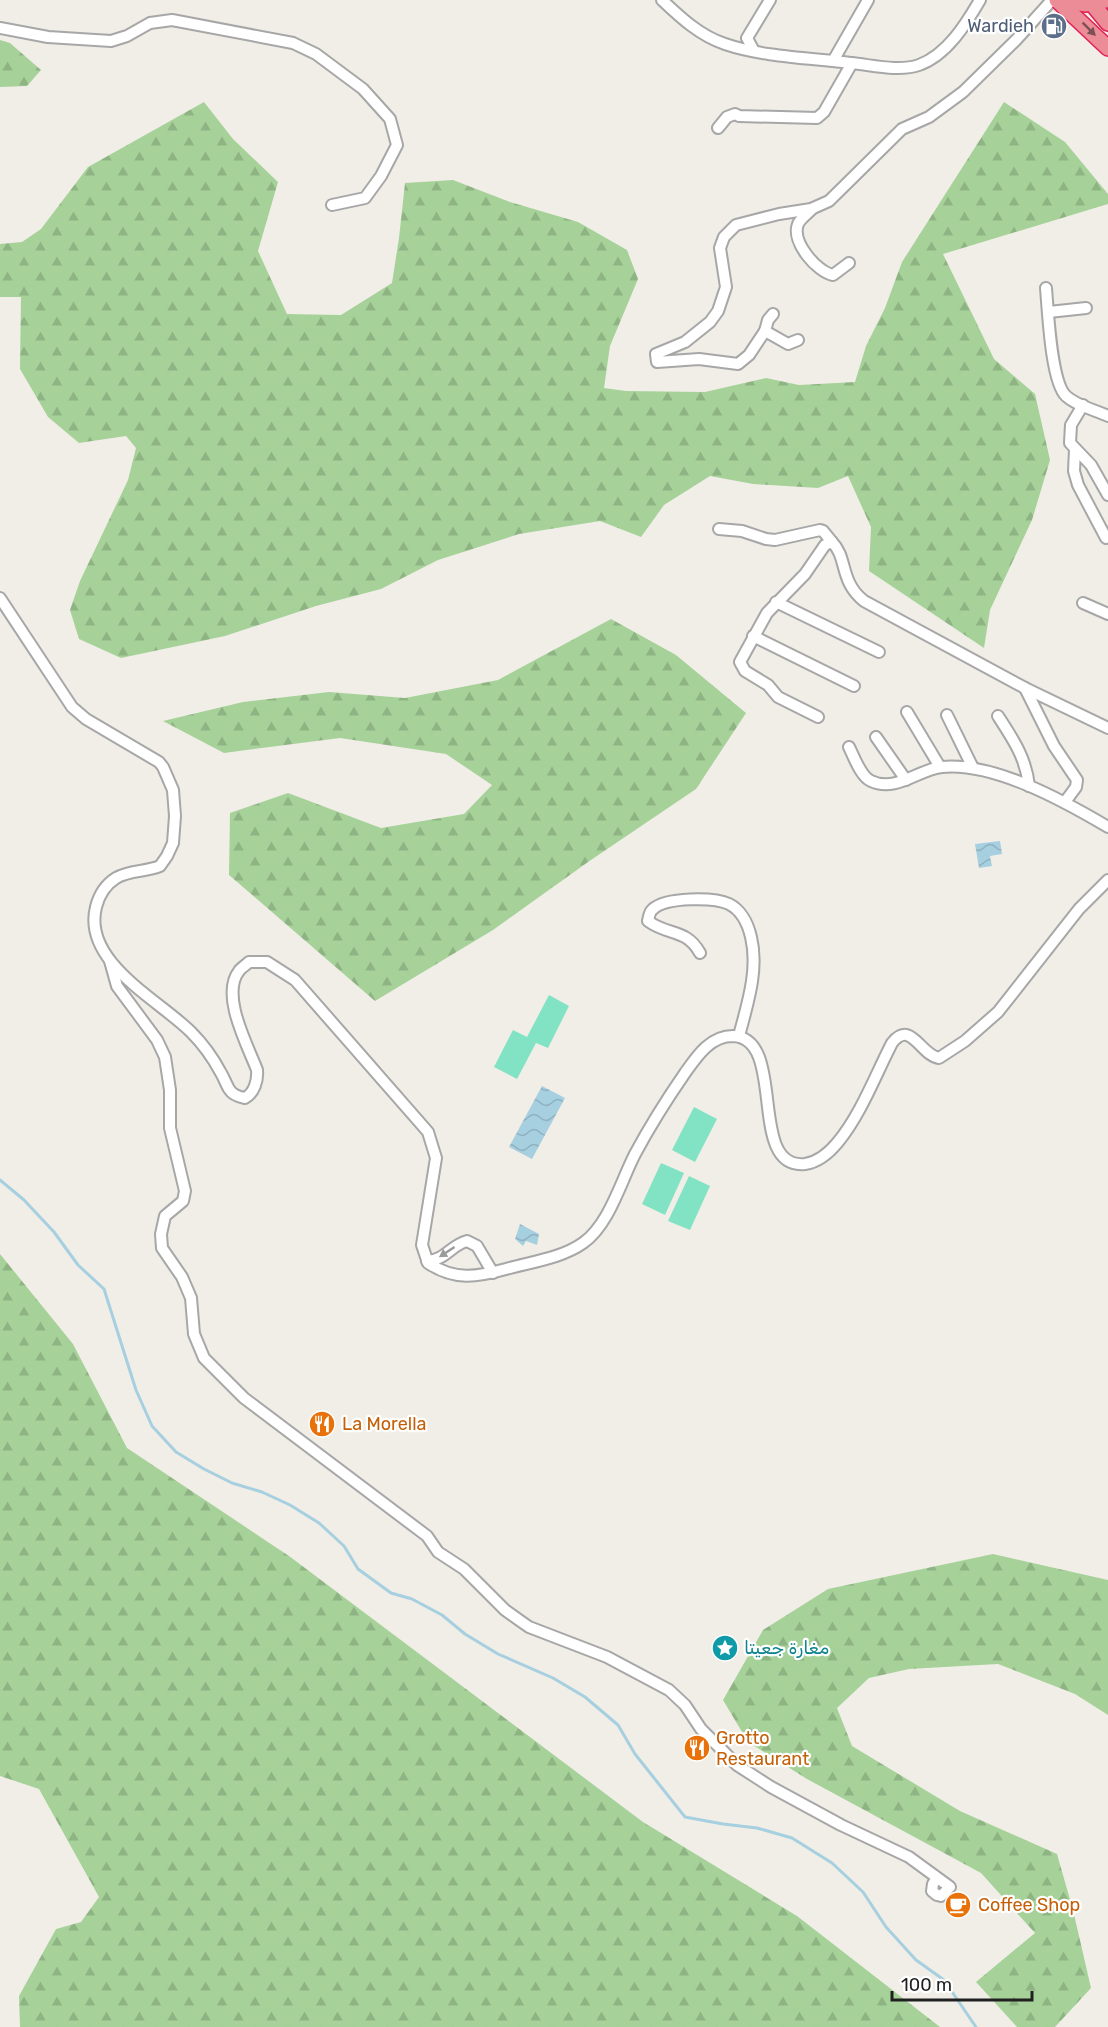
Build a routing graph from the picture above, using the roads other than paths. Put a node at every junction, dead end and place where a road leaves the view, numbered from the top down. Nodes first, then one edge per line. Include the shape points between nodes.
1 (662, 0) edge
2 (770, 0) edge
3 (868, 0) edge
4 (980, 0) edge
5 (1052, 0) edge
6 (1096, 1) edge
7 (1063, 3) edge
8 (675, 5) edge
9 (1108, 23) edge
10 (0, 28) edge
11 (1108, 48) edge
12 (754, 51) junction
13 (833, 61) junction
14 (852, 63) junction
15 (718, 128) dead end
16 (332, 205) dead end
17 (811, 209) junction
18 (849, 263) dead end
19 (1046, 288) dead end
20 (1086, 308) dead end
21 (1049, 312) junction
22 (773, 314) dead end
23 (765, 331) junction
24 (798, 340) dead end
25 (1083, 405) junction
26 (1108, 417) edge
27 (1075, 449) junction
28 (1108, 495) edge
29 (719, 529) dead end
30 (1106, 538) dead end
31 (832, 542) junction
32 (0, 598) edge
33 (776, 602) junction
34 (1083, 603) dead end
35 (1108, 614) edge
36 (753, 636) junction
37 (879, 652) dead end
38 (854, 687) dead end
39 (1025, 688) junction
40 (908, 712) dead end
41 (946, 715) dead end
42 (998, 716) dead end
43 (818, 717) dead end
44 (1108, 728) edge
45 (876, 737) dead end
46 (849, 747) dead end
47 (940, 767) junction
48 (974, 768) junction
49 (906, 780) junction
50 (1029, 786) junction
51 (1065, 802) junction
52 (1108, 827) edge
53 (1108, 880) edge
54 (700, 953) dead end
55 (109, 958) junction
56 (739, 1036) junction
57 (427, 1261) junction
58 (493, 1272) junction
59 (937, 1878) dead end

1 - 8 street
2 - 12 street via 747,38
3 - 13 street
4 - 14 street via 952,41 918,66 895,68
5 - 17 street via 958,96 929,117 902,129 835,195
6 - 7 highway
6 - 9 highway
7 -> 11 highway
8 - 12 street via 704,35
10 - 16 street via 48,37 111,40 128,36 150,23 172,20 293,43 316,54 363,89 390,119 397,145 365,198
12 - 13 street
13 - 14 street
14 - 15 street via 817,118 735,114
17 - 18 street via 798,223 802,249 833,275
17 - 23 street via 736,225 720,248 726,287 718,311 685,342 656,354 657,362 699,359 738,364
19 - 21 street
20 - 21 street
21 - 25 street via 1059,384 1069,398
22 - 23 street
23 - 24 street via 788,344
25 - 26 street
25 - 27 street via 1069,430
27 - 28 street
27 - 30 street via 1078,485
29 - 31 street via 775,540 820,530
31 - 33 street via 825,545 806,574
31 - 39 street via 848,582 864,601
32 - 55 street via 67,702 86,719 159,762 171,781 175,816 173,843 167,856 153,869 119,876 98,899 95,930
33 - 36 street
33 - 37 street
34 - 35 street
36 - 38 street
36 - 43 street via 741,657 742,666 778,697
39 - 44 street
39 - 51 street via 1054,746 1077,780
40 - 47 street
41 - 48 street
42 - 50 street via 1018,746
45 - 49 street
46 - 49 street via 872,782
47 - 48 street
47 - 49 street
48 - 50 street
50 - 51 street
51 - 52 street
53 - 56 street via 1079,909 998,1012 965,1041 939,1058 911,1037 902,1034 896,1038 849,1128 820,1160 799,1164 779,1152 773,1138 759,1055
54 - 56 street via 692,940 648,921 652,909 684,900 720,901 736,909 744,919 752,938 753,963
55 - 57 street via 129,982 196,1037 212,1056 229,1089 245,1098 258,1078 235,1016 232,989 237,972 249,962 267,962 295,980 428,1132 436,1158 422,1245
55 - 59 street via 117,986 165,1057 170,1128 185,1191 183,1201 162,1222 162,1248 191,1298 198,1349 212,1367 244,1398 428,1536 438,1552 464,1569 519,1620 607,1657 669,1690 737,1765 841,1825 909,1857
56 - 58 street via 716,1039 706,1046 649,1129 607,1212 584,1242 567,1252
57 - 58 street via 456,1275 475,1277
58 -> 57 street via 477,1246 467,1241 444,1256

